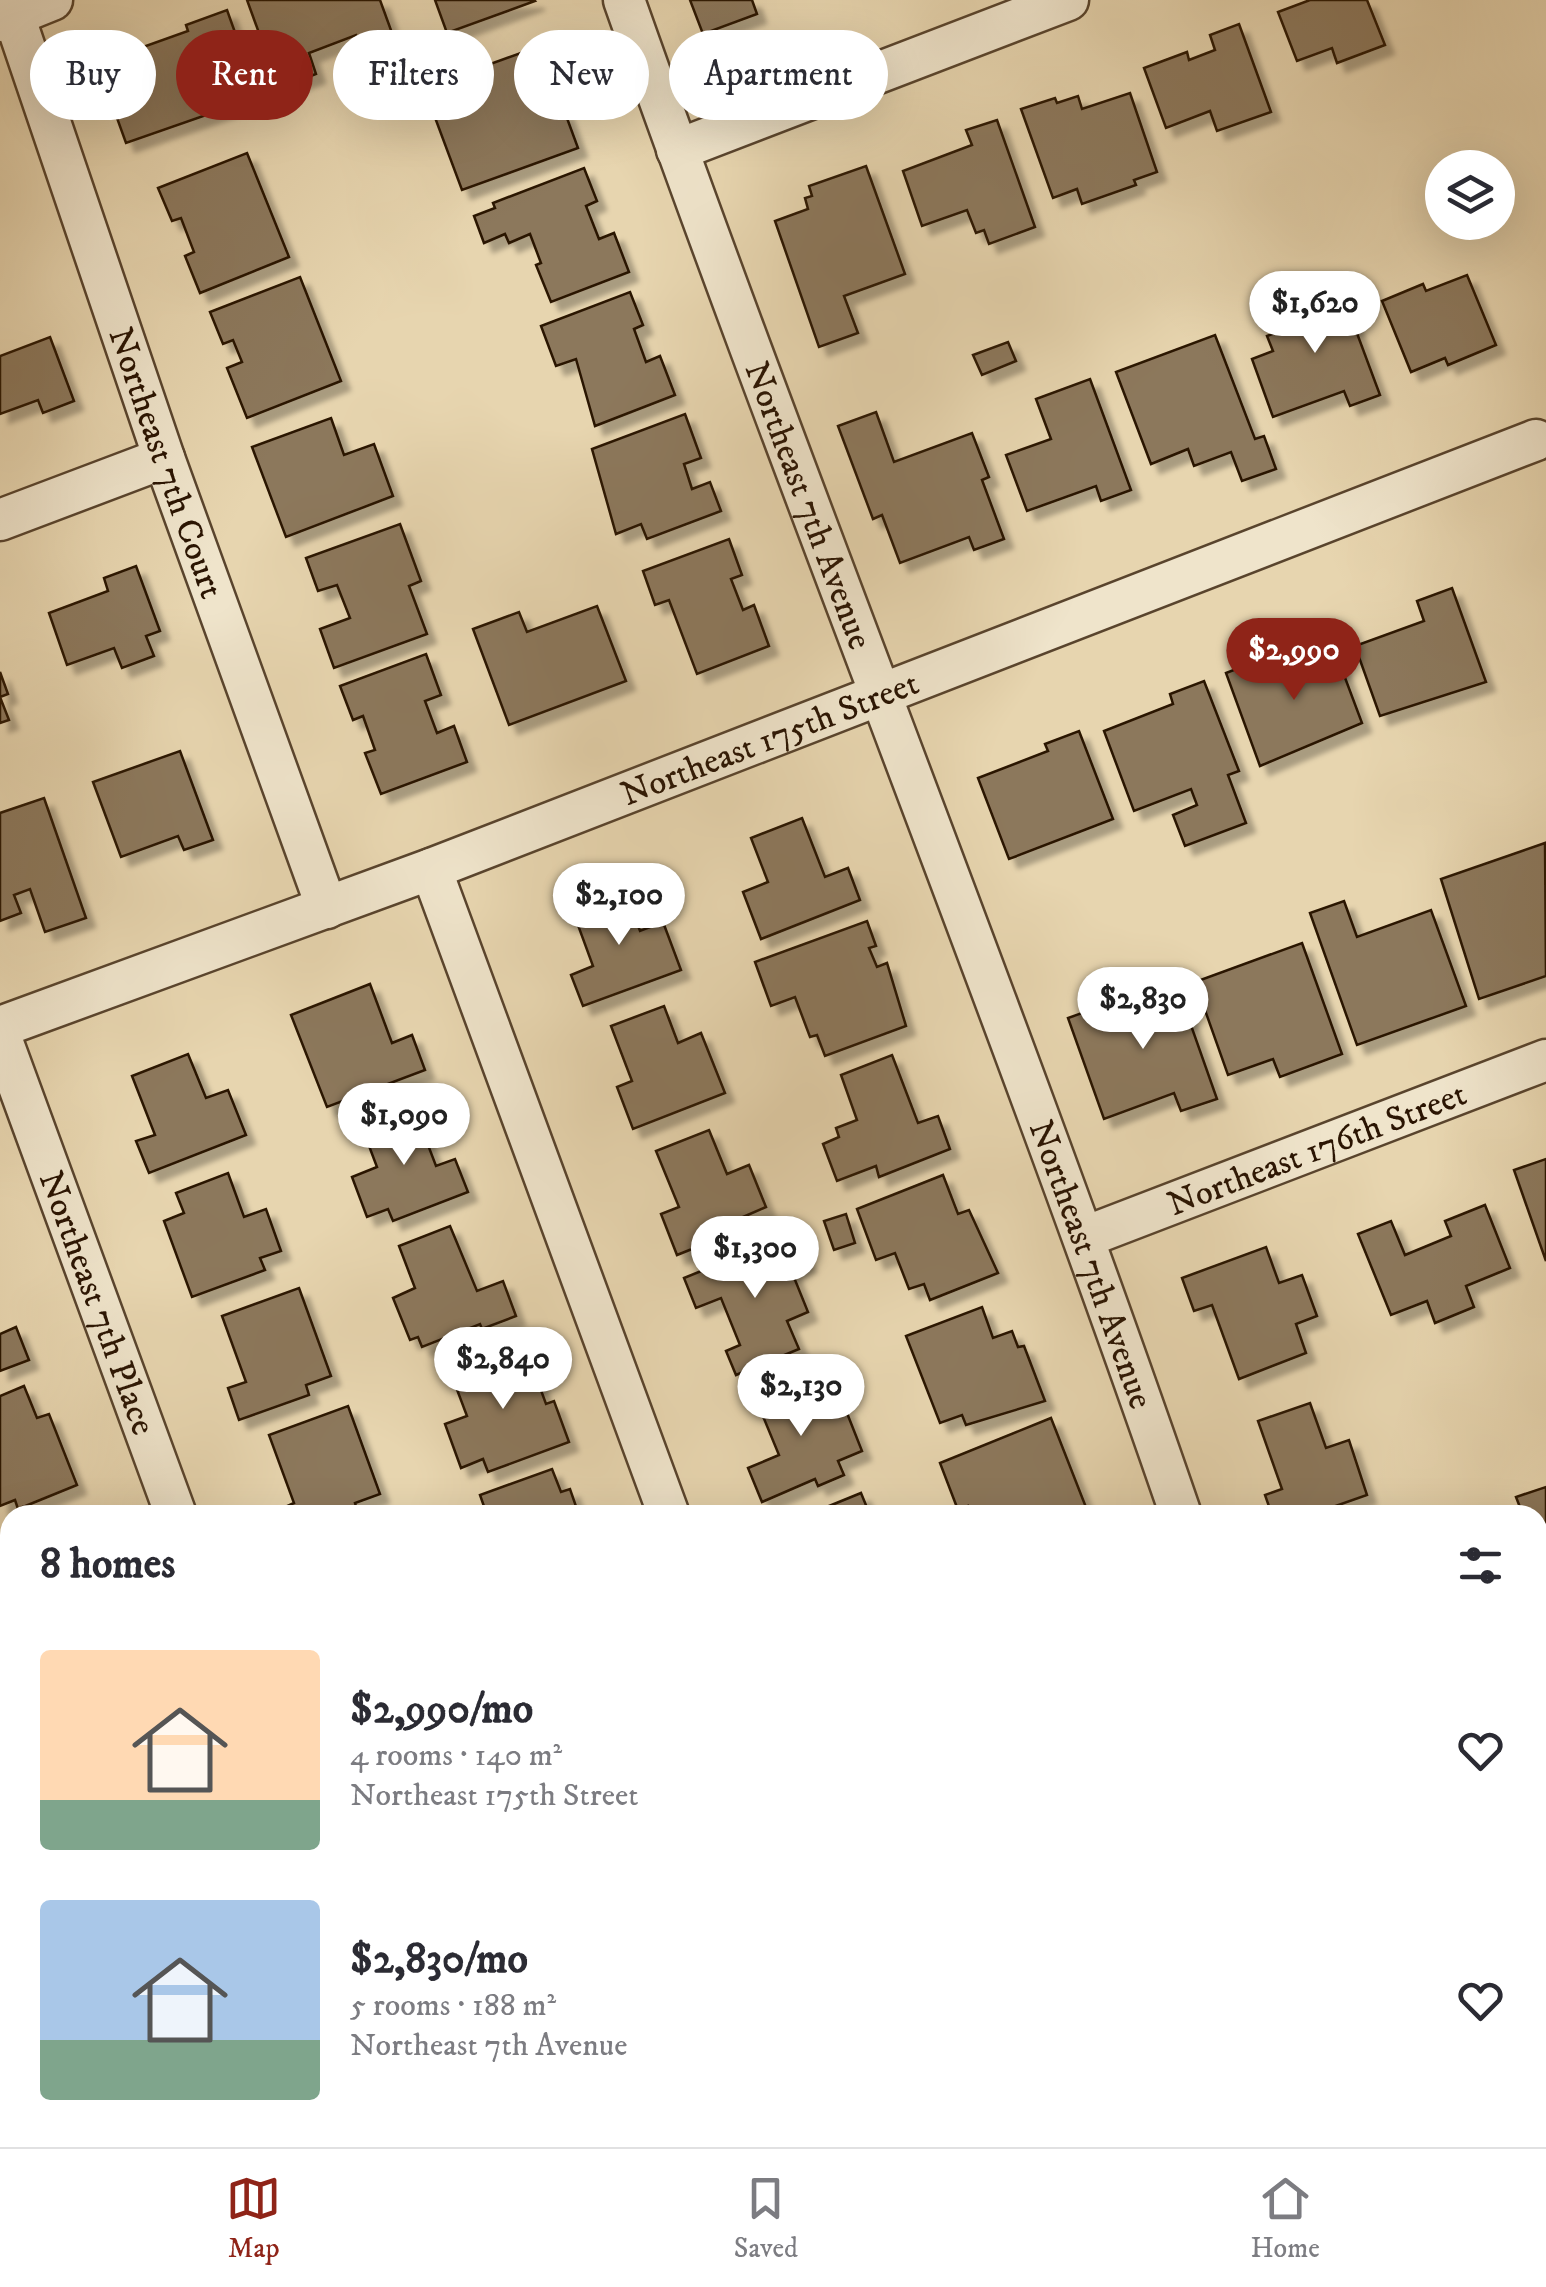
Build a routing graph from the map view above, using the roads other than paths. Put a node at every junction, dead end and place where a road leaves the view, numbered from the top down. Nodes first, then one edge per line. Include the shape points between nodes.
1 (52, 0) edge
2 (624, 0) edge
3 (1068, 0) edge
4 (7, 18) edge
5 (677, 150) junction
6 (1536, 440) dead end
7 (164, 458) junction
8 (0, 520) edge
9 (878, 693) junction
10 (431, 869) junction
11 (326, 908) junction
12 (0, 1027) edge
13 (0, 1035) edge
14 (1546, 1060) edge
15 (1085, 1237) junction
16 (172, 1505) edge
17 (665, 1505) edge
18 (1178, 1505) edge

1 - 4 street
2 - 5 street, Northeast 7th Avenue
3 - 5 street
4 - 7 street, Northeast 7th Court
5 - 9 street, Northeast 7th Avenue
6 - 9 street, Northeast 175th Street
7 - 8 street
7 - 11 street, Northeast 7th Court
9 - 10 street, Northeast 175th Street
9 - 15 street, Northeast 7th Avenue
10 - 11 street, Northeast 175th Street
10 - 17 street
11 - 12 street, Northeast 175th Street
13 - 16 street, Northeast 7th Place
14 - 15 street, Northeast 176th Street
15 - 18 street, Northeast 7th Avenue

